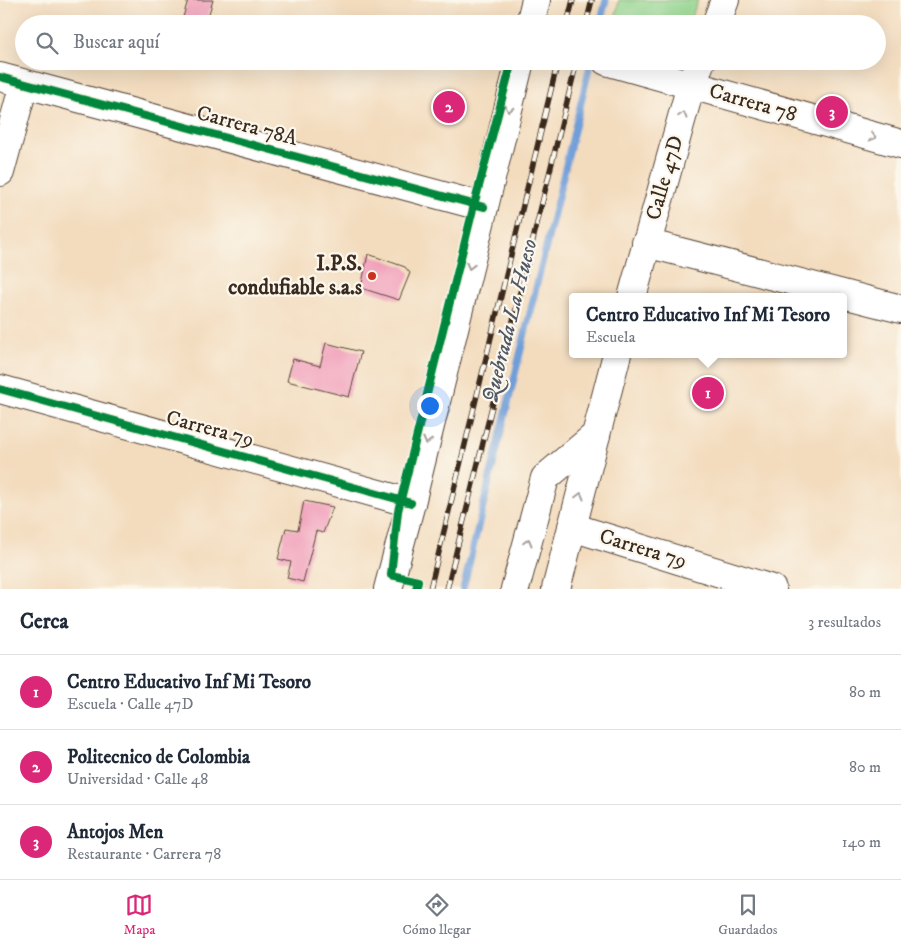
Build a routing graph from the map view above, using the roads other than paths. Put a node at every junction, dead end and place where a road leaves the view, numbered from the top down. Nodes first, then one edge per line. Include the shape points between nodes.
1 (536, 0) edge
2 (725, 0) edge
3 (532, 15) edge
4 (719, 15) edge
5 (518, 70) edge
6 (638, 70) edge
7 (696, 73) edge
8 (12, 80) edge
9 (901, 144) edge
10 (0, 172) edge
11 (484, 207) junction
12 (646, 243) junction
13 (633, 293) edge
14 (839, 293) edge
15 (847, 295) edge
16 (901, 309) edge
17 (616, 358) edge
18 (0, 389) edge
19 (596, 435) junction
20 (411, 503) junction
21 (572, 527) junction
22 (388, 589) edge
23 (515, 589) edge
24 (556, 589) edge
25 (772, 589) edge

1 - 3 street
2 - 4 street
5 -> 11 street
6 - 7 street, Carrera 78 via 652,74
7 -> 9 street, Carrera 78
12 -> 7 street, Calle 47D
8 - 10 street
8 - 11 street, Carrera 78A
11 -> 20 street
12 - 13 street, Calle 47D
12 - 14 street
15 - 16 street
17 - 19 street
18 - 20 street, Carrera 79
21 -> 19 street
23 -> 19 street via 545,478
20 - 22 street
21 - 24 street
21 - 25 street, Carrera 79

